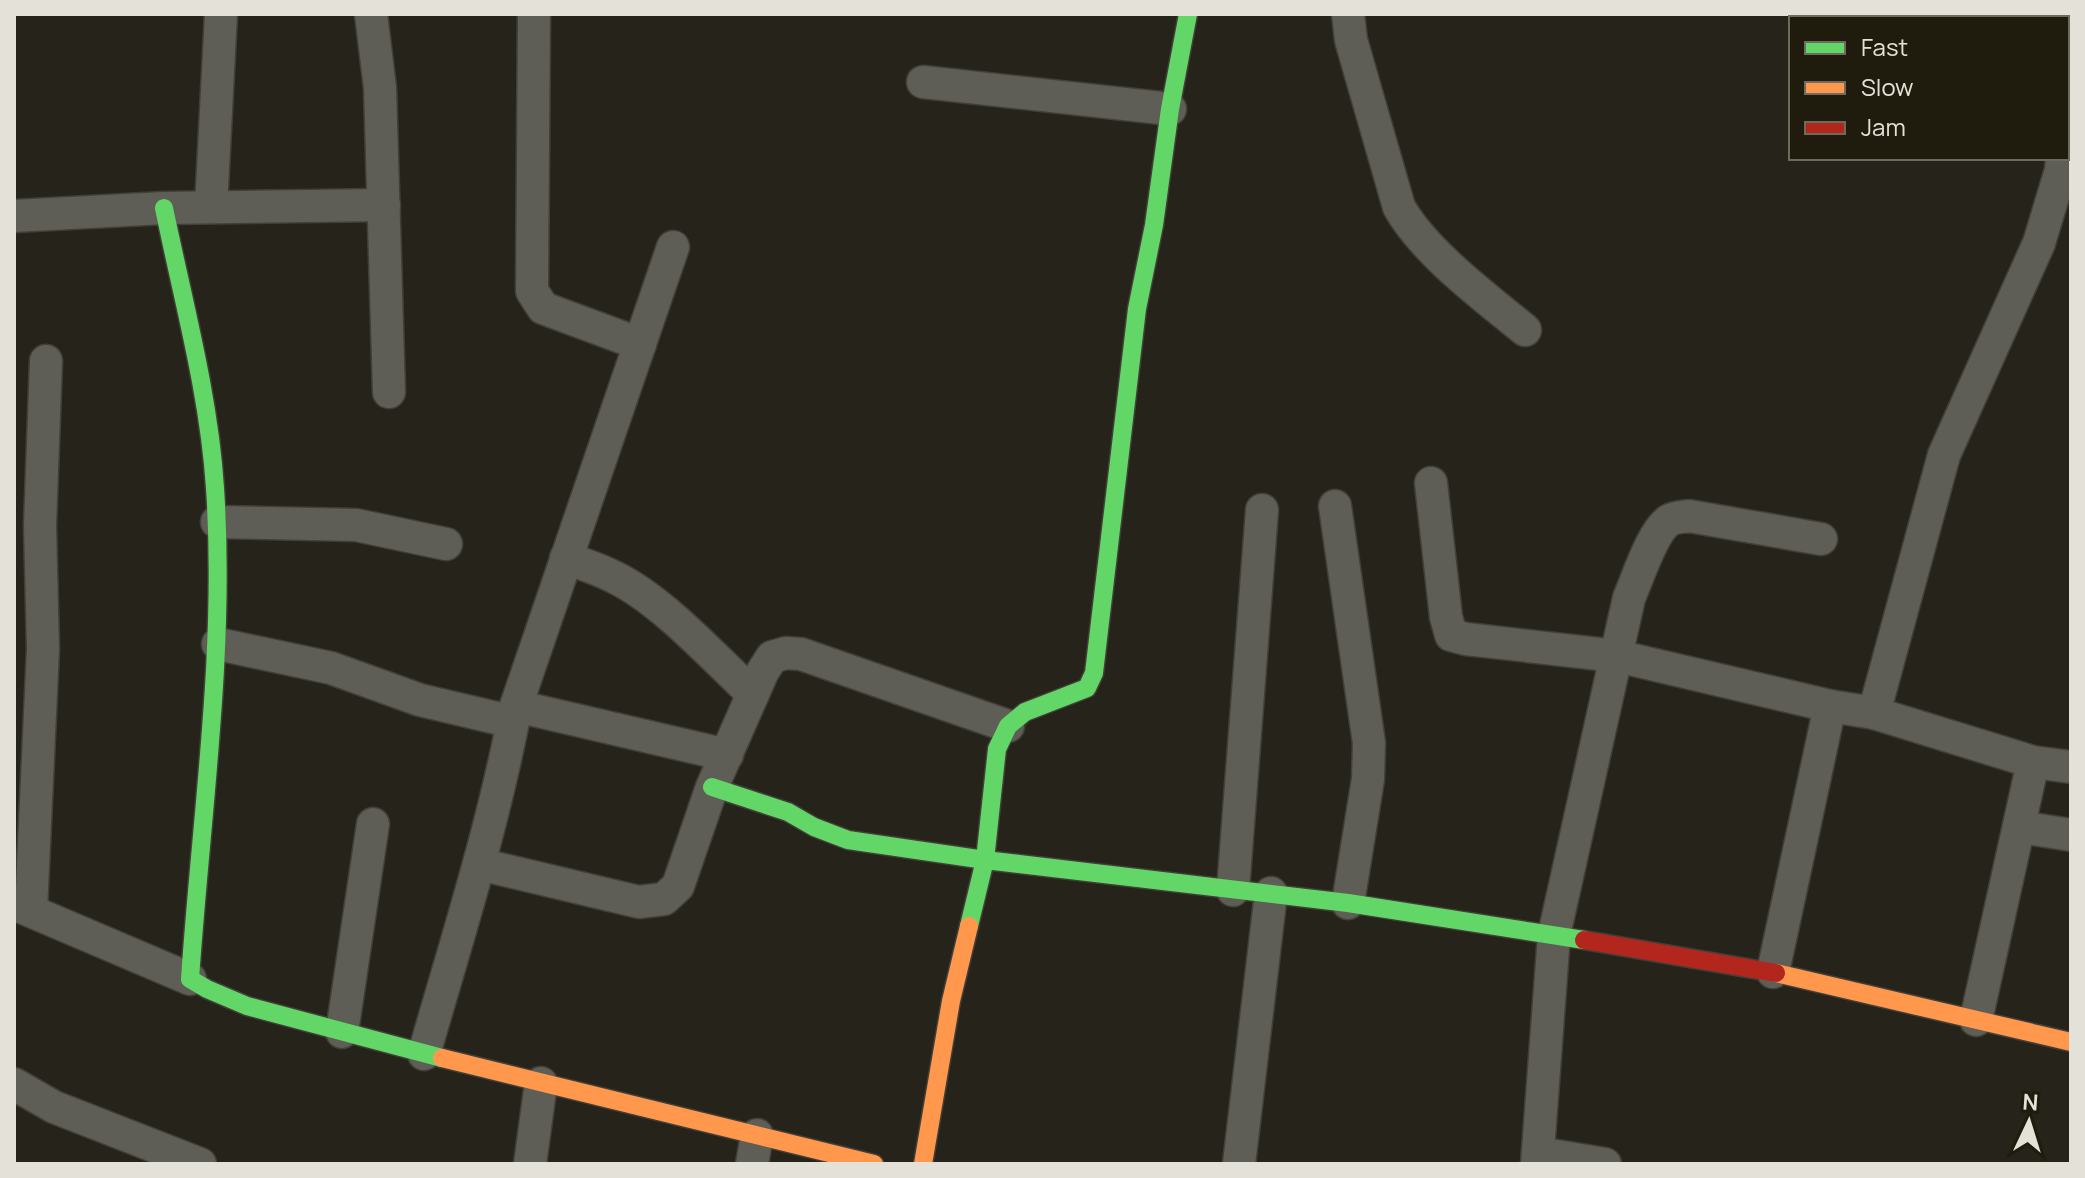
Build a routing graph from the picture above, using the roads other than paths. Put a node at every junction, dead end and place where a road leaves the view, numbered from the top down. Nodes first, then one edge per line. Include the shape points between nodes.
1 (221, 14) edge
2 (371, 14) edge
3 (534, 14) edge
4 (1188, 14) edge
5 (1348, 14) edge
6 (2071, 44) edge
7 (2069, 70) edge
8 (923, 82) dead end
9 (1170, 109) junction
10 (2065, 166) edge
11 (384, 205) junction
12 (211, 207) junction
13 (164, 208) junction
14 (14, 216) edge
15 (673, 247) dead end
16 (1525, 330) dead end
17 (640, 344) junction
18 (46, 361) dead end
19 (389, 392) dead end
20 (1431, 483) dead end
21 (1335, 506) dead end
22 (1262, 510) dead end
23 (217, 522) junction
24 (1821, 539) dead end
25 (446, 544) dead end
26 (566, 558) junction
27 (218, 644) junction
28 (1617, 656) junction
29 (753, 694) junction
30 (1830, 706) junction
31 (1874, 713) junction
32 (514, 714) junction
33 (1008, 726) junction
34 (727, 755) junction
35 (2033, 762) junction
36 (2071, 767) edge
37 (712, 787) junction
38 (373, 824) dead end
39 (2020, 827) junction
40 (2071, 835) edge
41 (985, 860) junction
42 (479, 864) junction
43 (1233, 890) junction
44 (1271, 893) junction
45 (1348, 903) junction
46 (22, 907) edge
47 (1554, 935) junction
48 (1773, 972) junction
49 (190, 979) junction
50 (1976, 1020) junction
51 (342, 1032) junction
52 (2071, 1042) edge
53 (424, 1054) junction
54 (541, 1083) junction
55 (14, 1084) edge
56 (754, 1150) edge
57 (1538, 1159) edge
58 (200, 1164) edge
59 (530, 1164) edge
60 (874, 1164) edge
61 (923, 1164) edge
62 (1239, 1164) edge
63 (1605, 1164) edge

1 - 12 street
2 - 11 street
3 - 17 street via 532,291 543,308
4 - 9 street
5 - 16 street via 1399,207 1410,226
6 - 7 street
8 - 9 street
9 - 33 street via 1137,309 1094,673 1087,688 1025,712
10 - 31 street via 2039,243 1944,455
11 - 12 street
11 - 19 street
12 - 13 street
13 - 14 street
13 - 23 street via 208,421
15 - 17 street
17 - 26 street
18 - 46 street via 40,525 43,649
20 - 28 street via 1451,635
21 - 45 street via 1369,743
22 - 43 street
23 - 25 street via 356,525
23 - 27 street
24 - 28 street via 1689,516 1670,520 1651,547 1629,598
26 - 29 street via 637,590
26 - 32 street
27 - 32 street via 331,668 420,700
27 - 49 street
28 - 30 street
28 - 47 street
29 - 33 street via 772,657 801,654
29 - 34 street
30 - 31 street
30 - 48 street
31 - 35 street
32 - 34 street
32 - 42 street
33 - 41 street via 997,749
34 - 37 street
35 - 36 street
35 - 39 street
37 - 41 street via 788,812 848,840
37 - 42 street via 678,886 664,899 639,902
38 - 51 street
39 - 40 street
39 - 50 street
41 - 43 street
41 - 61 street via 951,1001
42 - 53 street
43 - 44 street
44 - 45 street
44 - 62 street
45 - 47 street
46 - 49 street
47 - 48 street
47 - 57 street
48 - 50 street
49 - 51 street via 206,990
50 - 52 street
51 - 53 street
53 - 54 street
54 - 56 street
54 - 59 street
55 - 58 street via 54,1107
56 - 60 street
57 - 63 street

